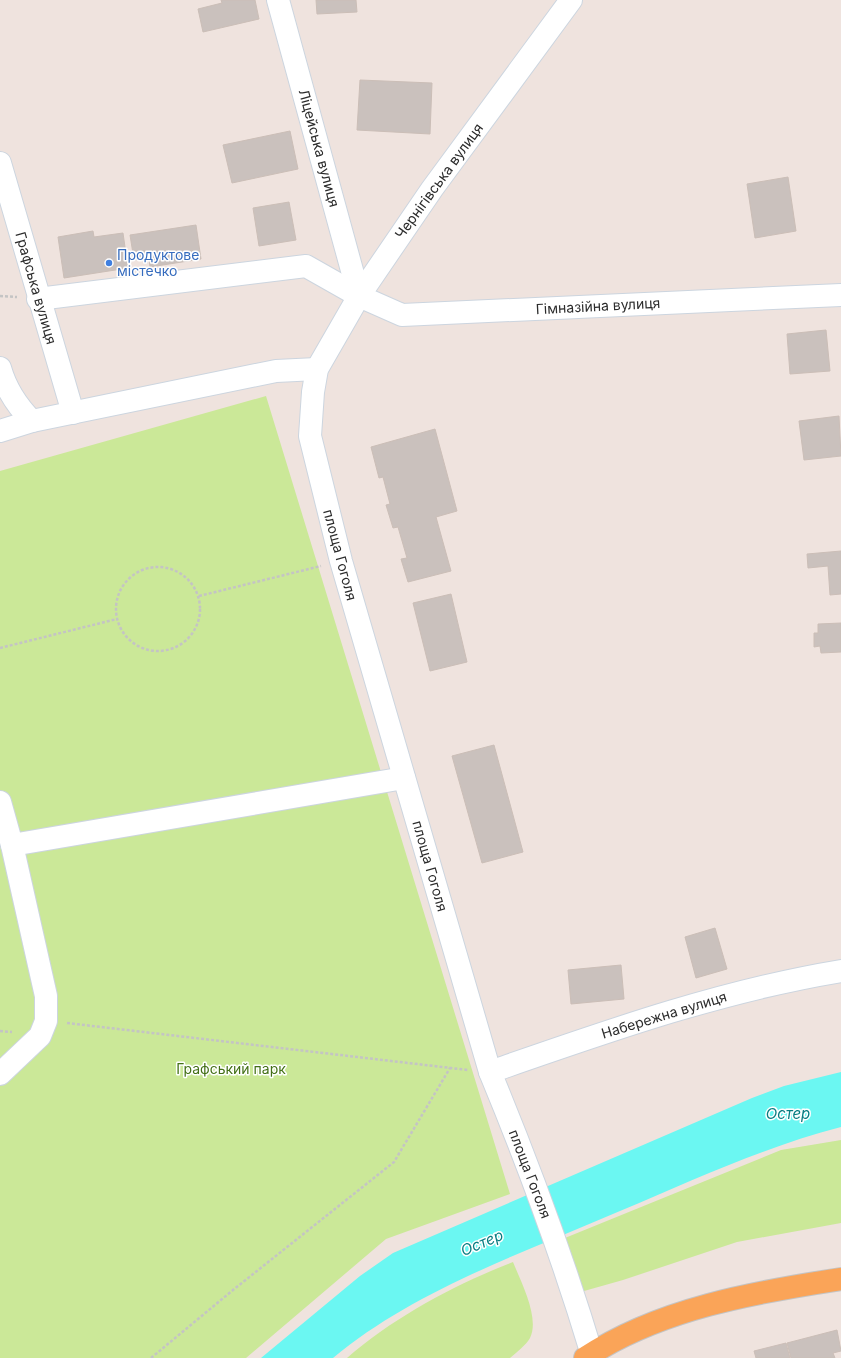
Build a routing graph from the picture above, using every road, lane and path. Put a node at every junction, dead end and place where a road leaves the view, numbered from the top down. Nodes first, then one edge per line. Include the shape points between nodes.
1 (278, 0) edge
2 (571, 0) edge
3 (0, 163) edge
4 (841, 295) edge
5 (359, 296) junction
6 (38, 299) junction
7 (0, 368) edge
8 (317, 369) junction
9 (73, 413) junction
10 (32, 421) junction
11 (0, 431) edge
12 (341, 561) junction
13 (199, 596) junction
14 (117, 619) junction
15 (0, 648) edge
16 (404, 778) junction
17 (0, 802) edge
18 (12, 845) junction
19 (841, 971) edge
20 (46, 1021) junction
21 (450, 1068) junction
22 (490, 1072) junction
23 (0, 1074) edge
24 (841, 1279) edge
25 (590, 1356) edge
26 (151, 1358) edge

1 - 5 street, Ліцейська вулиця
2 - 5 street, Чернігівська вулиця via 432,189
3 - 6 street, Графська вулиця
4 - 5 street, Гімназійна вулиця via 402,315
5 - 6 street, Гімназійна вулиця via 306,266
5 - 8 street, Чернігівська вулиця
6 - 9 street, Графська вулиця
7 - 10 street via 17,406
8 - 9 street via 276,371
8 - 12 street, площа Гоголя via 310,436
9 - 10 street
10 - 11 street
12 - 13 path
12 - 16 street, площа Гоголя
13 - 14 path via 193,585 178,572 160,567 147,568 126,582 119,593
13 - 14 path via 201,611 198,626 189,638 177,647 162,651 147,650 134,644 123,633
14 - 15 path
16 - 18 street
16 - 22 street, площа Гоголя
17 - 18 street
18 - 20 street via 46,996
19 - 22 street, Набережна вулиця via 695,1004
20 - 21 path
20 - 23 street via 40,1036
21 - 22 path
21 - 26 path via 394,1162
22 - 25 street, площа Гоголя via 520,1144 570,1283
24 - 25 main road via 748,1296 674,1316 626,1334

